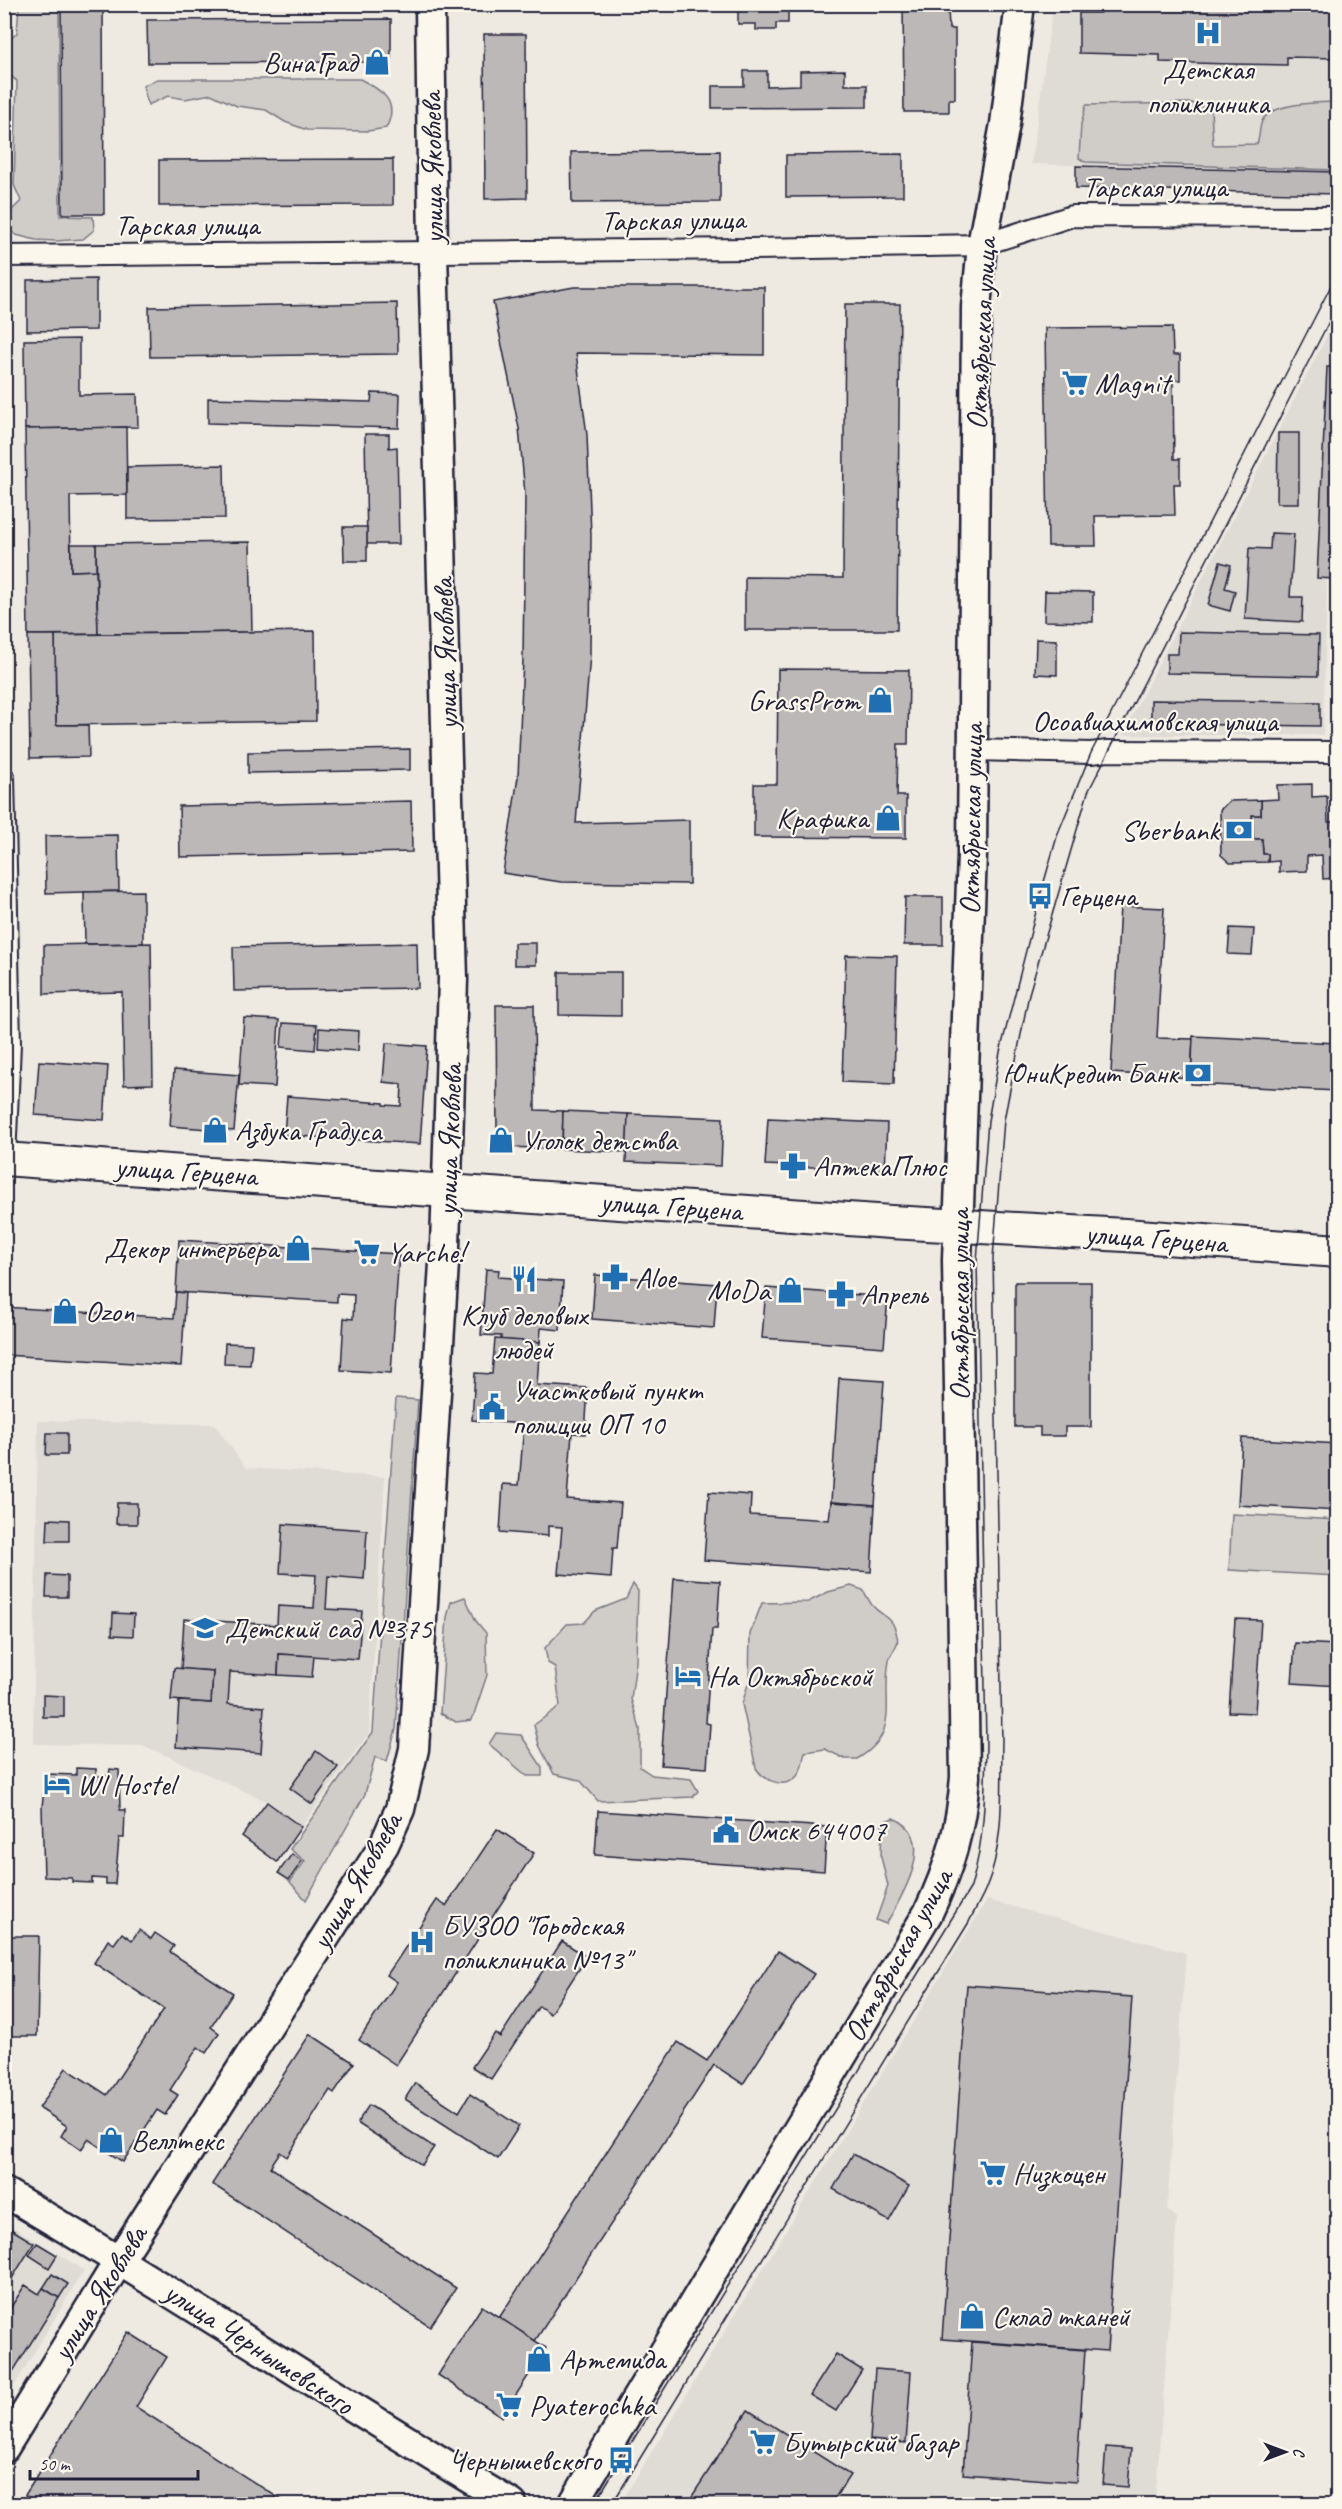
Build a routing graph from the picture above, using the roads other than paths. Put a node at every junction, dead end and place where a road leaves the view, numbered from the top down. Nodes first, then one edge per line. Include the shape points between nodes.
1 (430, 4) edge
2 (1020, 4) edge
3 (1338, 217) edge
4 (982, 244) junction
5 (433, 252) junction
6 (4, 256) edge
7 (973, 750) junction
8 (1338, 752) edge
9 (4, 778) edge
10 (5, 1159) edge
11 (447, 1191) junction
12 (957, 1225) junction
13 (1338, 1251) edge
14 (4, 2192) edge
15 (120, 2259) junction
16 (4, 2448) edge
17 (512, 2505) edge
18 (573, 2505) edge

1 - 5 street, улица Яковлева
2 - 4 street, Октябрьская улица via 1005,124
3 - 4 street, Тарская улица via 1072,216
4 - 5 street, Тарская улица
4 - 7 street, Октябрьская улица via 976,307
5 - 6 street, Тарская улица
5 - 11 street, улица Яковлева via 453,923
7 - 8 street, Осоавиахимовская улица
7 - 12 street, Октябрьская улица
9 - 10 street via 10,1044
10 - 11 main road, улица Герцена
11 - 12 main road, улица Герцена
11 - 15 street, улица Яковлева via 418,1722 400,1809 384,1845
12 - 13 main road, улица Герцена
12 - 18 street, Октябрьская улица via 965,1777 957,1839 946,1876 928,1913
14 - 15 street, улица Чернышевского
15 - 16 street, улица Яковлева
15 - 17 street, улица Чернышевского

